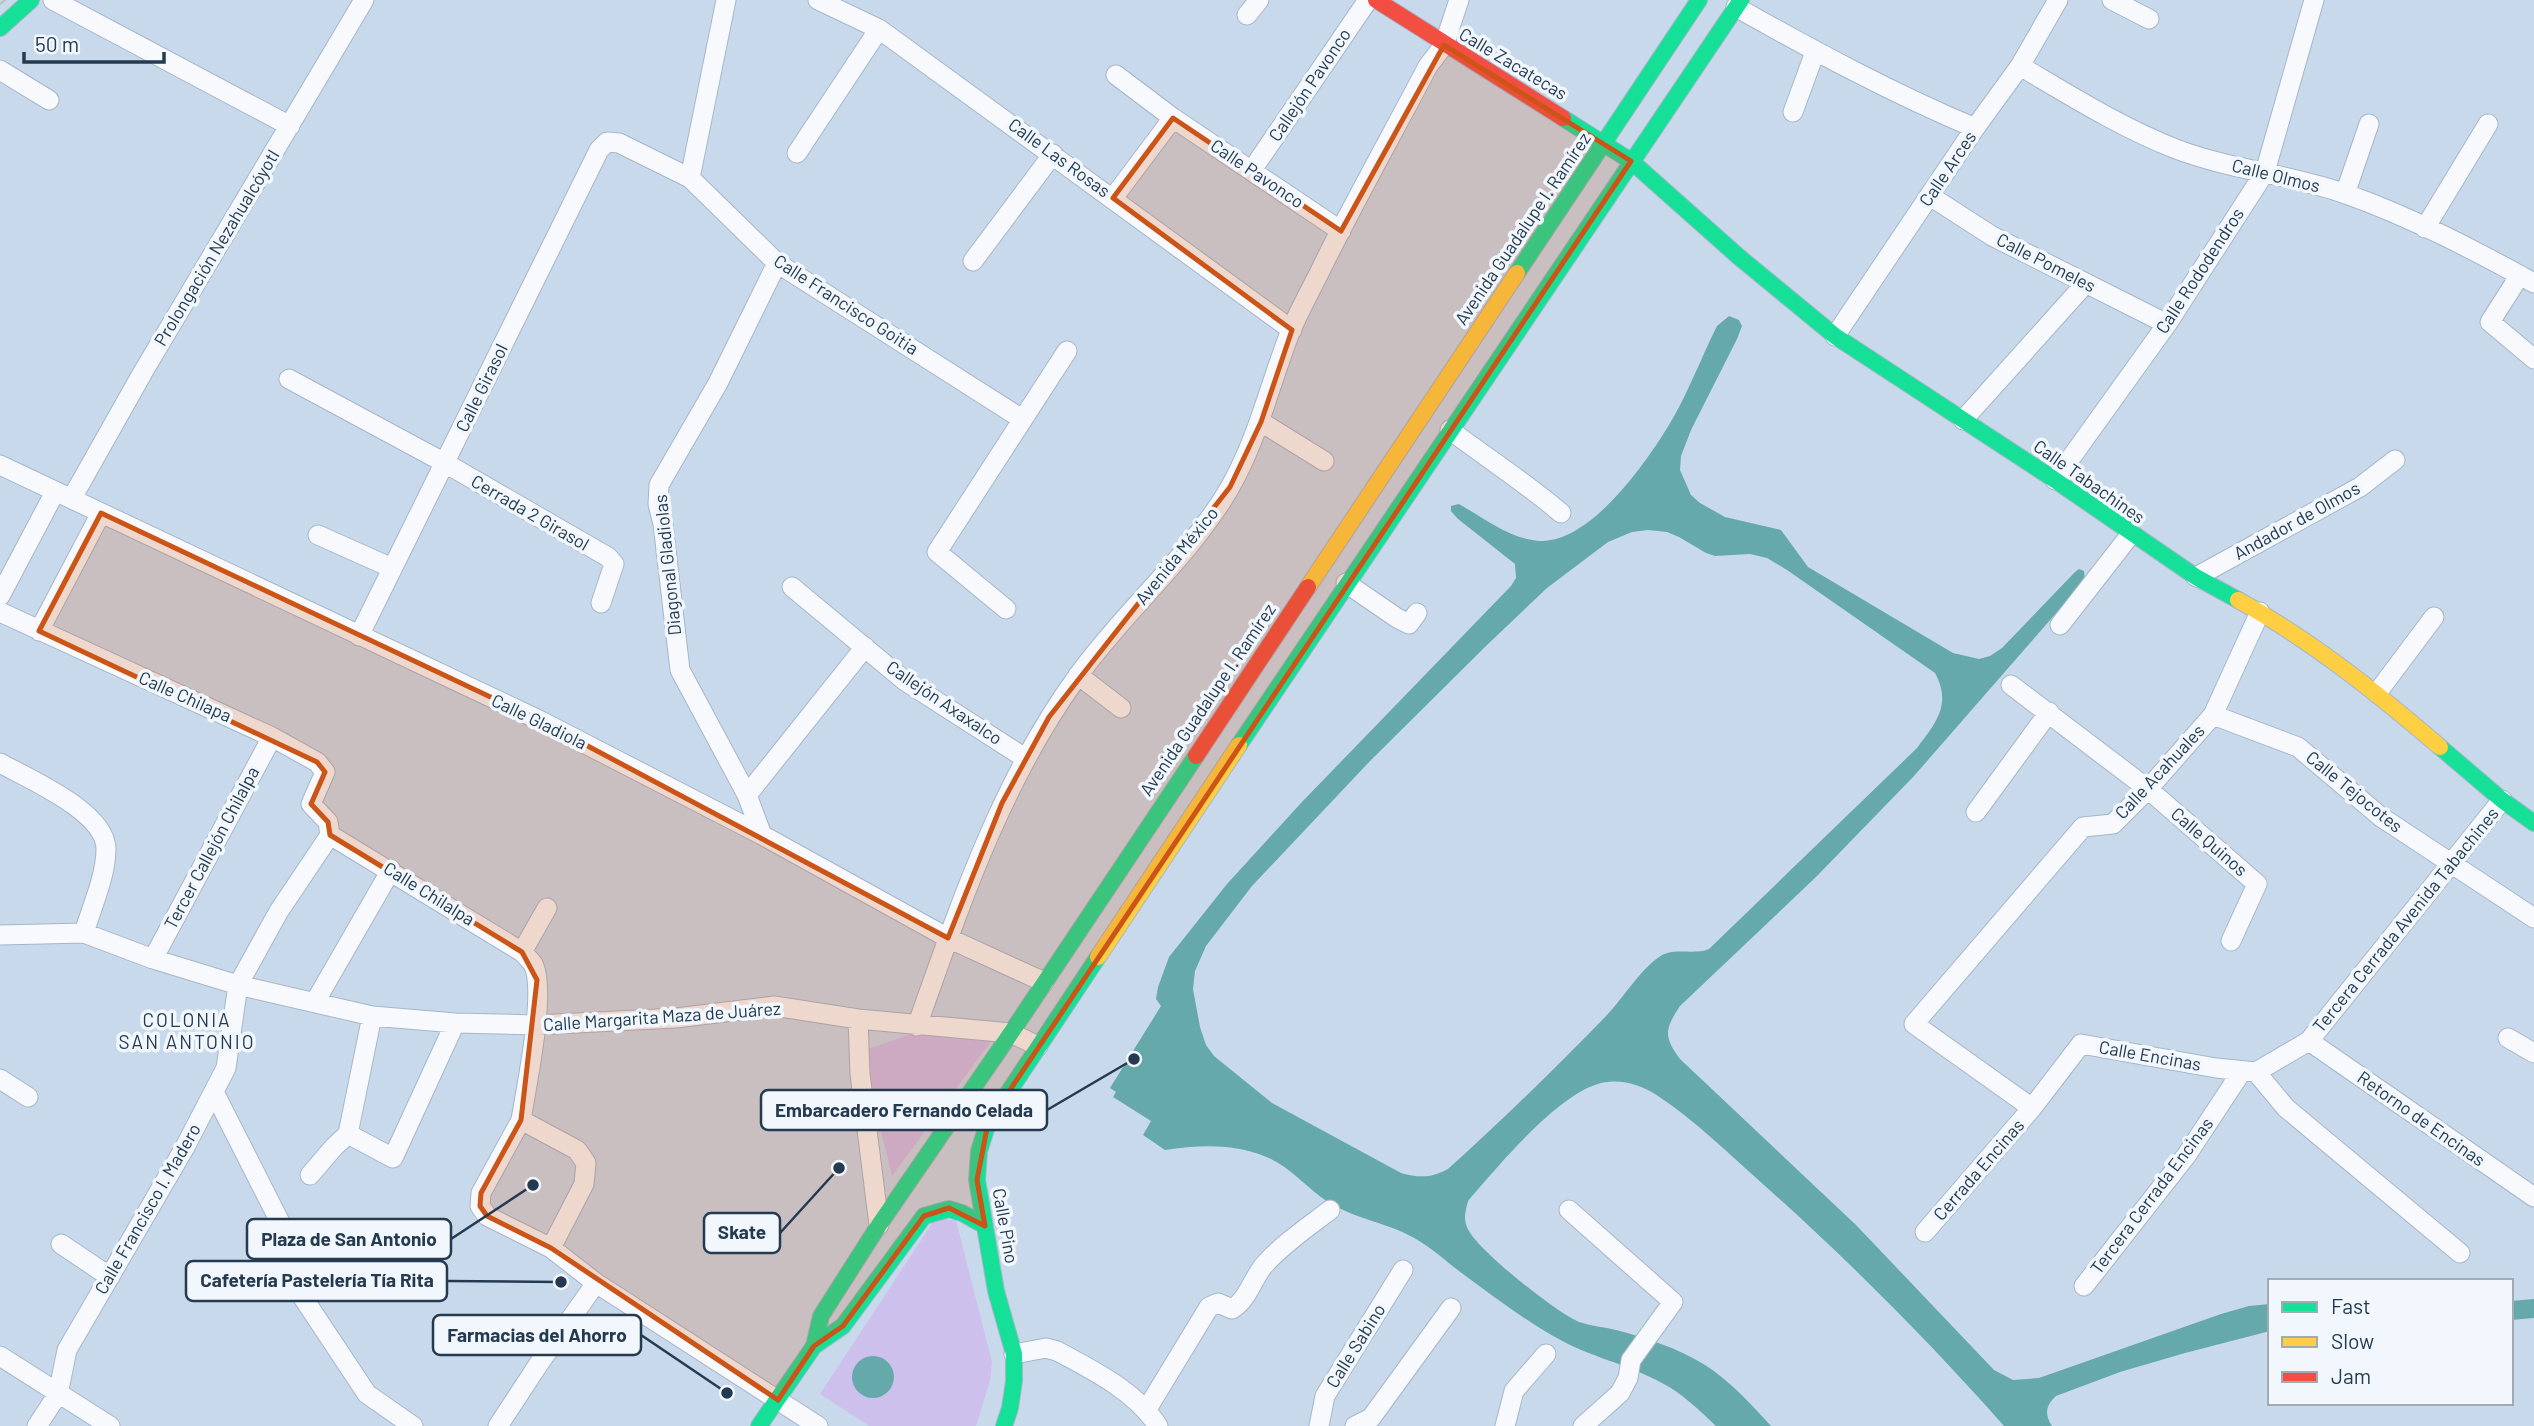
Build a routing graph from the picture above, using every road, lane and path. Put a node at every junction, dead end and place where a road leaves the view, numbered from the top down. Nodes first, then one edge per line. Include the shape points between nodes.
1 (31, 0) edge
2 (53, 0) edge
3 (364, 0) edge
4 (726, 0) edge
5 (818, 0) edge
6 (1368, 0) edge
7 (1376, 0) edge
8 (1459, 0) edge
9 (1699, 0) edge
10 (2058, 0) edge
11 (2112, 0) edge
12 (2314, 0) edge
13 (1739, 4) edge
14 (2150, 19) dead end
15 (0, 28) edge
16 (879, 29) junction
17 (1444, 45) junction
18 (1815, 52) junction
19 (2020, 66) junction
20 (0, 70) edge
21 (1116, 75) dead end
22 (49, 100) dead end
23 (1793, 113) dead end
24 (1173, 118) junction
25 (2369, 124) dead end
26 (2488, 124) dead end
27 (290, 126) junction
28 (1975, 128) junction
29 (607, 142) joint
30 (1604, 142) junction
31 (797, 153) dead end
32 (1053, 154) junction
33 (1631, 161) junction
34 (1252, 170) junction
35 (2265, 172) junction
36 (690, 178) junction
37 (2345, 194) junction
38 (1930, 196) junction
39 (1113, 198) junction
40 (2426, 228) junction
41 (1340, 230) junction
42 (973, 261) dead end
43 (777, 263) junction
44 (2527, 279) edge
45 (2086, 283) junction
46 (2167, 324) junction
47 (1292, 330) junction
48 (1835, 336) junction
49 (1067, 351) dead end
50 (2534, 359) edge
51 (289, 379) dead end
52 (1022, 419) junction
53 (1963, 420) junction
54 (1261, 422) junction
55 (1450, 430) junction
56 (2395, 460) dead end
57 (1324, 461) dead end
58 (445, 463) junction
59 (0, 465) edge
60 (2054, 480) junction
61 (63, 495) junction
62 (101, 513) junction
63 (1561, 513) dead end
64 (2131, 534) junction
65 (318, 535) dead end
66 (392, 568) junction
67 (2196, 577) junction
68 (1346, 583) junction
69 (793, 587) dead end
70 (0, 596) edge
71 (601, 603) dead end
72 (1006, 609) dead end
73 (0, 612) edge
74 (2260, 612) junction
75 (1417, 613) dead end
76 (2434, 617) dead end
77 (2060, 625) dead end
78 (39, 631) junction
79 (359, 636) junction
80 (865, 647) junction
81 (1078, 675) junction
82 (2011, 685) dead end
83 (2377, 693) junction
84 (1121, 708) dead end
85 (2049, 712) junction
86 (2213, 715) junction
87 (272, 737) junction
88 (1025, 758) junction
89 (0, 763) edge
90 (325, 772) joint
91 (2148, 789) junction
92 (747, 795) junction
93 (2502, 800) junction
94 (1976, 812) dead end
95 (2534, 823) edge
96 (330, 835) junction
97 (762, 835) junction
98 (2453, 863) junction
99 (391, 870) junction
100 (547, 908) dead end
101 (2534, 918) edge
102 (84, 933) junction
103 (0, 935) edge
104 (948, 938) junction
105 (2231, 942) dead end
106 (522, 952) junction
107 (153, 960) junction
108 (1044, 982) junction
109 (239, 985) junction
110 (1070, 996) junction
111 (315, 1002) junction
112 (372, 1016) junction
113 (858, 1020) junction
114 (455, 1023) junction
115 (536, 1025) junction
116 (917, 1026) junction
117 (1011, 1033) junction
118 (2508, 1038) dead end
119 (2309, 1041) junction
120 (1038, 1046) junction
121 (2534, 1053) edge
122 (2249, 1072) junction
123 (0, 1079) edge
124 (214, 1092) junction
125 (28, 1097) dead end
126 (2032, 1108) junction
127 (521, 1120) junction
128 (348, 1134) junction
129 (310, 1175) dead end
130 (2534, 1197) edge
131 (1330, 1210) dead end
132 (1569, 1210) dead end
133 (879, 1226) junction
134 (985, 1226) junction
135 (1925, 1232) dead end
136 (61, 1244) dead end
137 (551, 1248) junction
138 (2460, 1253) dead end
139 (1403, 1270) dead end
140 (110, 1277) junction
141 (596, 1283) junction
142 (2084, 1286) dead end
143 (1451, 1308) dead end
144 (814, 1346) junction
145 (1014, 1354) junction
146 (1546, 1354) dead end
147 (0, 1356) edge
148 (58, 1394) junction
149 (778, 1400) junction
150 (1152, 1418) edge
151 (37, 1426) edge
152 (110, 1426) edge
153 (412, 1426) edge
154 (498, 1426) edge
155 (759, 1426) edge
156 (818, 1426) edge
157 (1004, 1426) edge
158 (1319, 1426) edge
159 (1355, 1426) edge
160 (1505, 1426) edge
161 (1583, 1426) edge

1 - 15 street
2 - 27 street
3 - 27 street, Prolongación Nezahualcóyotl
4 - 36 street
5 - 16 street, Calle Las Rosas
6 - 34 street, Callejón Pavonco
7 - 17 street, Calle Zacatecas
8 - 17 street, Avenida México
9 - 30 street, Avenida Guadalupe I. Ramírez
10 - 19 street, Calle Arces
11 - 14 street
12 - 35 street, Calle Rododendros
13 - 18 street
13 - 33 street
16 - 31 street
16 - 32 street, Calle Las Rosas
17 - 30 street, Calle Zacatecas
17 - 41 street, Avenida México via 1428,66
18 - 23 street
18 - 28 street
19 - 28 street, Calle Arces
19 - 35 street, Calle Olmos via 2115,122 2177,149
20 - 22 street
21 - 24 street, Calle Pavonco
24 - 34 street, Calle Pavonco
24 - 39 street
25 - 37 street
26 - 40 street
27 - 61 street, Prolongación Nezahualcóyotl via 144,372
28 - 38 street, Calle Arces
29 - 36 street, Calle Francisco Goitia via 619,143
29 - 58 street, Calle Girasol via 599,150
30 - 33 street, Calle Zacatecas
30 - 108 street, Avenida Guadalupe I. Ramírez
32 - 39 street, Calle Las Rosas
32 - 42 street
33 - 48 street, Calle Tabachines
33 - 55 street
34 - 41 street, Calle Pavonco
35 - 37 street, Calle Olmos
35 - 46 street, Calle Rododendros
36 - 43 street, Calle Francisco Goitia
37 - 40 street, Calle Olmos
38 - 45 street, Calle Pomeles via 1992,236
38 - 48 street, Calle Arces
39 - 47 street, Calle Las Rosas
40 - 44 street, Calle Olmos
41 - 47 street, Avenida México
43 - 52 street, Calle Francisco Goitia
43 - 92 street, Diagonal Gladiolas via 718,383 659,485 680,670
44 - 50 street via 2490,322
45 - 46 street, Calle Pomeles
45 - 53 street
46 - 60 street, Calle Rododendros
47 - 54 street, Avenida México
48 - 53 street, Calle Tabachines
49 - 52 street
51 - 58 street, Cerrada 2 Girasol
52 - 72 street via 937,552
53 - 60 street, Calle Tabachines
54 - 57 street
54 - 81 street, Avenida México via 1230,487 1205,526
55 - 63 street
55 - 68 street
56 - 67 street, Andador de Olmos via 2360,487
58 - 66 street, Calle Girasol
58 - 71 street, Cerrada 2 Girasol via 608,557 614,564
59 - 61 street, Calle Gladiola
60 - 64 street, Calle Tabachines
61 - 62 street, Calle Gladiola
61 - 70 street, Prolongación Nezahualcóyotl
62 - 78 street
62 - 79 street, Calle Gladiola
64 - 67 street, Calle Tabachines
64 - 77 street
65 - 66 street
66 - 79 street, Calle Girasol
67 - 74 street, Calle Tabachines
68 - 75 street via 1409,624
68 - 110 street
69 - 80 street, Callejón Axaxalco
73 - 78 street, Calle Chilapa
74 - 83 street, Calle Tabachines
74 - 86 street, Calle Acahuales
76 - 83 street
78 - 87 street, Calle Chilapa
79 - 97 street, Calle Gladiola via 539,720
80 - 88 street, Callejón Axaxalco via 905,681
80 - 92 street
81 - 84 street
81 - 88 street, Avenida México
82 - 85 street, Calle Quinos
83 - 93 street, Calle Tabachines
85 - 91 street, Calle Quinos
85 - 94 street
86 - 91 street, Calle Acahuales
86 - 98 street, Calle Tejocotes via 2298,747 2381,817
87 - 90 street, Calle Chilapa via 317,762
87 - 107 street, Tercer Callejón Chilalpa
88 - 104 street, Avenida México
89 - 102 street via 73,805 98,825 106,846 104,865
90 - 96 street, Calle Chilalpa via 311,804 328,822
91 - 105 street, Calle Quinos via 2257,884
91 - 126 street, Calle Acahuales via 2113,824 2083,827 1914,1024
92 - 97 street, Diagonal Gladiolas
93 - 95 street, Calle Tabachines
93 - 98 street, Tercera Cerrada Avenida Tabachines
96 - 99 street, Calle Chilalpa
96 - 109 street, Calle Francisco I. Madero via 279,911
97 - 104 street, Calle Gladiola
98 - 101 street
98 - 119 street, Tercera Cerrada Avenida Tabachines
99 - 106 street, Calle Chilalpa
99 - 111 street
100 - 106 street
102 - 103 street, Calle Margarita Maza de Juárez
102 - 107 street, Calle Margarita Maza de Juárez
104 - 108 street, Calle Gladiola
104 - 116 street, Avenida México
106 - 115 street via 533,964 537,980
107 - 109 street, Calle Margarita Maza de Juárez
108 - 110 street, Calle Gladiola
108 - 117 street, Avenida Guadalupe I. Ramírez
109 - 111 street, Calle Margarita Maza de Juárez
109 - 124 street, Calle Francisco I. Madero via 226,1068
110 - 120 street
111 - 112 street, Calle Margarita Maza de Juárez
112 - 114 street, Calle Margarita Maza de Juárez
112 - 128 street
113 - 115 street, Calle Margarita Maza de Juárez via 774,1006 676,1018
113 - 116 street, Calle Margarita Maza de Juárez
113 - 133 street
114 - 115 street, Calle Margarita Maza de Juárez
114 - 128 street via 393,1158
115 - 127 street
116 - 117 street, Calle Margarita Maza de Juárez
117 - 120 street, Calle Margarita Maza de Juárez
117 - 133 street, Avenida Guadalupe I. Ramírez
118 - 121 street
119 - 122 street
119 - 130 street, Retorno de Encinas
120 - 134 street, Calle Pino via 988,1123 979,1151 977,1180
122 - 126 street, Calle Encinas via 2081,1044
122 - 138 street
122 - 142 street, Tercera Cerrada Encinas
123 - 125 street
124 - 140 street, Calle Francisco I. Madero
124 - 153 street via 284,1230 276,1257 367,1394
126 - 135 street, Cerrada Encinas
127 - 137 street via 576,1150 586,1163 583,1184
127 - 137 street via 481,1193 480,1206 487,1216
128 - 129 street
131 - 150 street via 1264,1265 1239,1305 1232,1309 1218,1303 1209,1307
132 - 161 street via 1674,1301 1631,1360 1620,1393
133 - 144 street, Avenida Guadalupe I. Ramírez via 821,1315
134 - 144 street via 949,1208 924,1216 843,1326
134 - 145 street, Calle Pino via 996,1291
136 - 140 street
137 - 141 street
139 - 158 street, Calle Sabino via 1325,1396
140 - 148 street, Calle Francisco I. Madero via 67,1350
141 - 149 street
141 - 154 street
143 - 159 street via 1371,1418
144 - 149 street, Avenida Guadalupe I. Ramírez
145 - 150 street via 1046,1348 1057,1351 1122,1390
145 - 157 street, Calle Pino via 1014,1381
146 - 160 street via 1514,1391
147 - 148 street
148 - 151 street, Calle Francisco I. Madero
148 - 152 street
149 - 155 street, Avenida Guadalupe I. Ramírez
149 - 156 street

